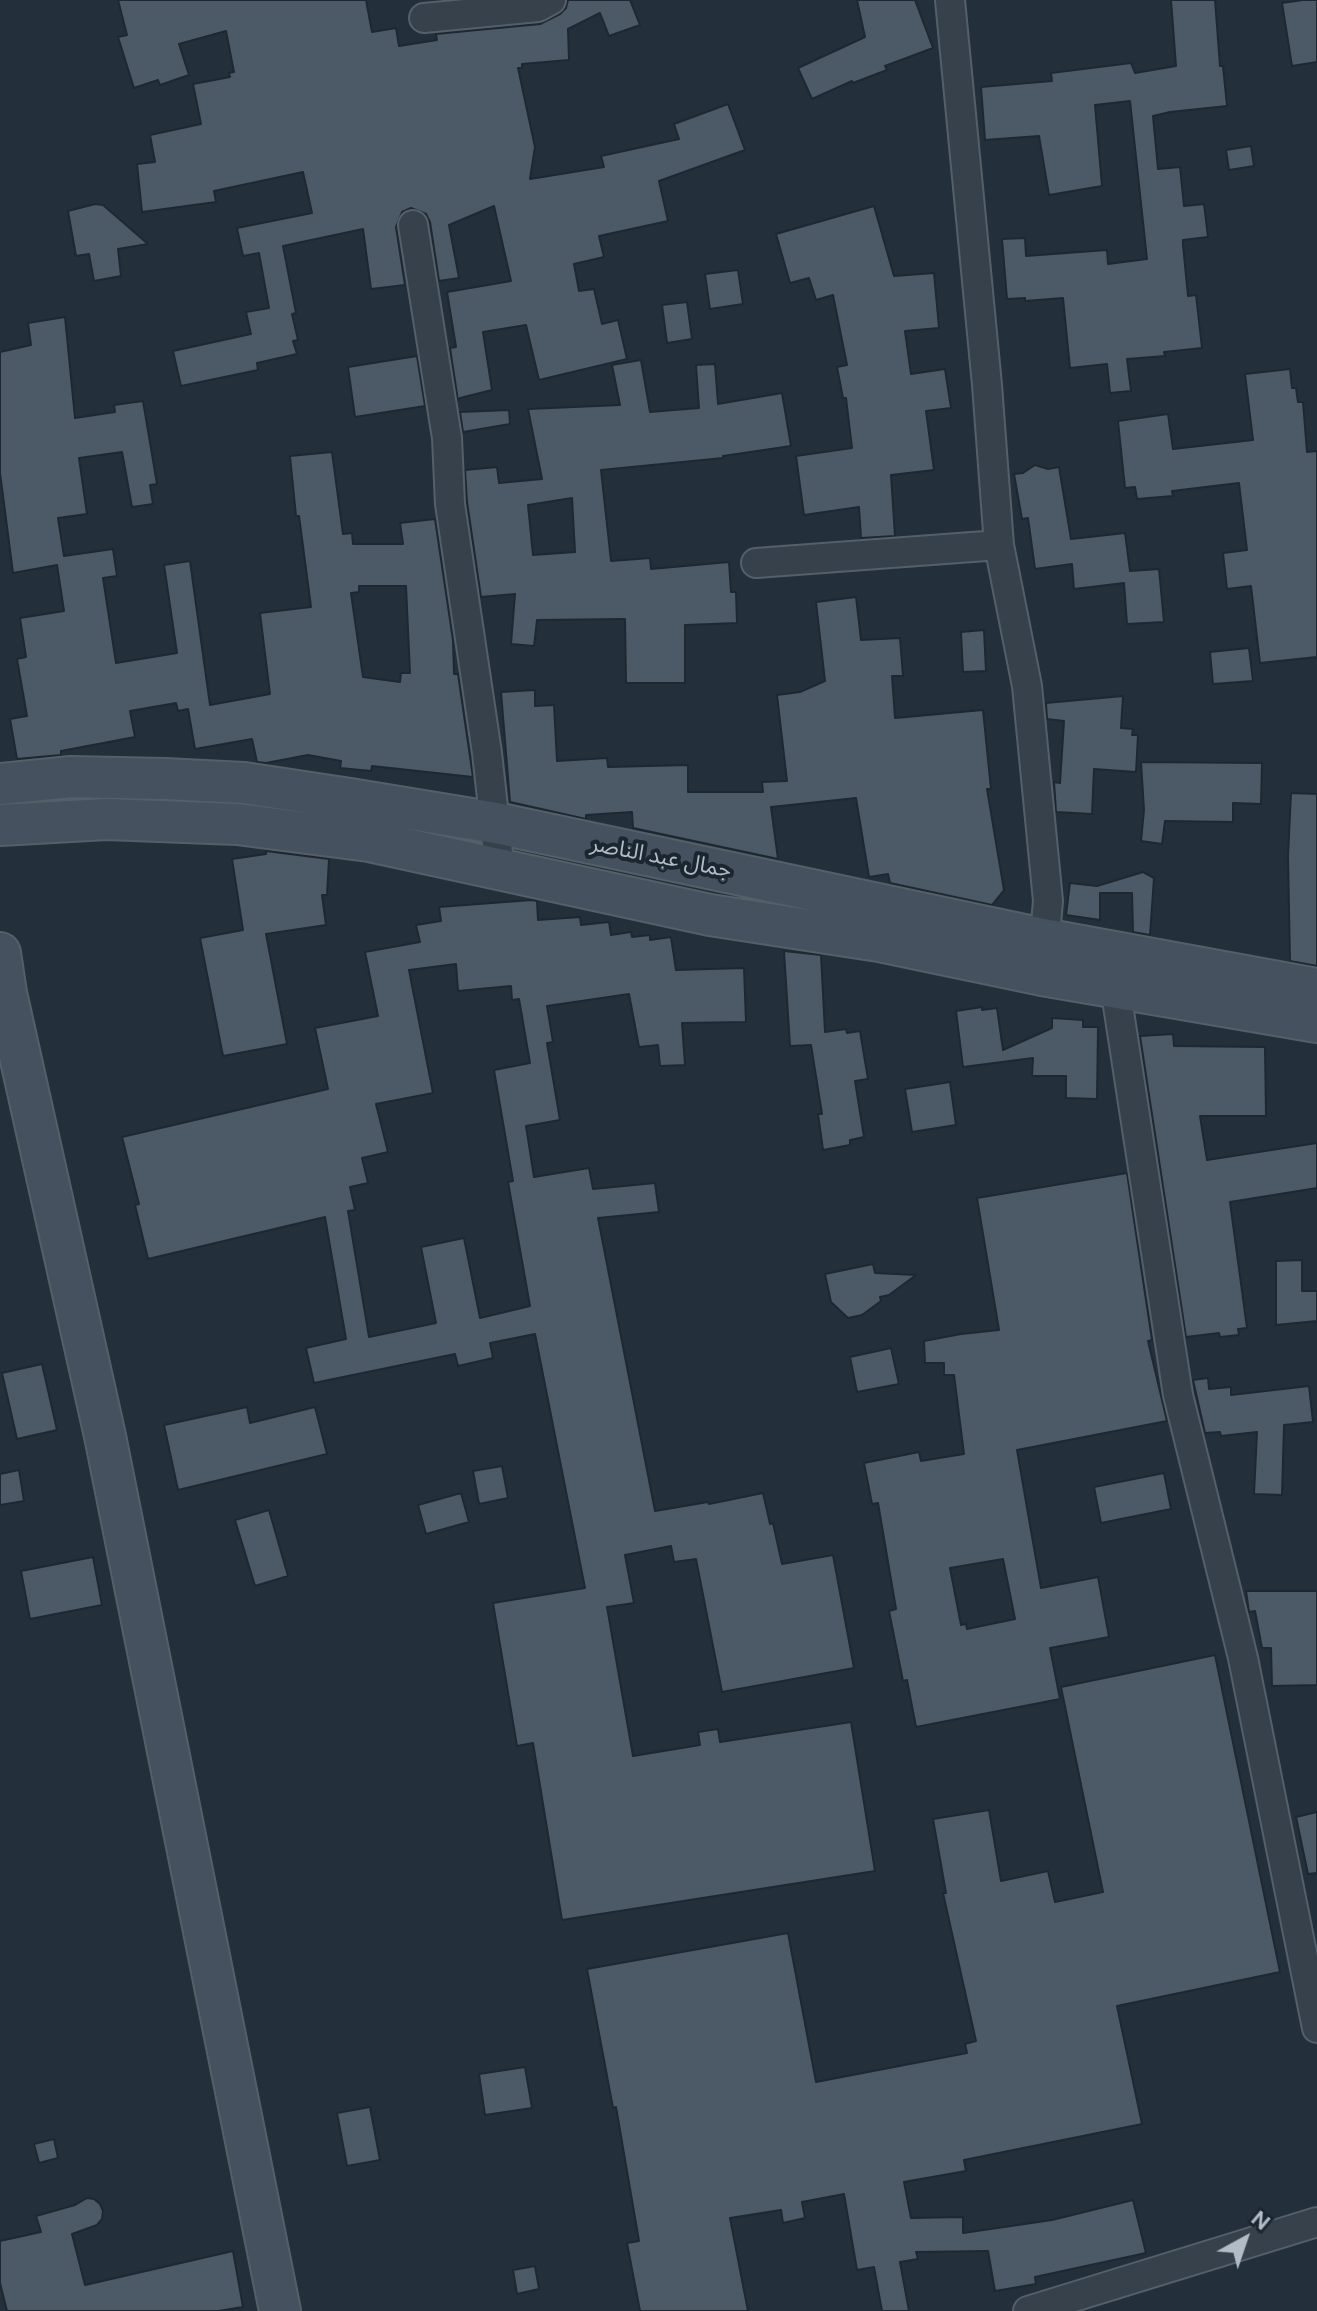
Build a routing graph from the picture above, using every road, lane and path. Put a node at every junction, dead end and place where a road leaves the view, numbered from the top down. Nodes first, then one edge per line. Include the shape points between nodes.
1 (551, 0) edge
2 (950, 0) edge
3 (424, 18) dead end
4 (413, 225) dead end
5 (999, 545) junction
6 (756, 563) dead end
7 (0, 784) edge
8 (496, 823) junction
9 (0, 825) edge
10 (500, 871) junction
11 (0, 953) edge
12 (1043, 957) junction
13 (1115, 986) junction
14 (1317, 989) edge
15 (1317, 1022) edge
16 (1317, 2028) edge
17 (1317, 2222) edge
18 (280, 2311) edge
19 (1028, 2311) edge

1 - 3 street via 538,7
2 - 5 street
4 - 8 street via 447,438 450,504
5 - 6 street
5 - 12 street via 1027,686 1048,901
7 - 8 main road, جمال عبد الناصر via 71,777 244,783
8 - 10 street
8 - 12 main road, جمال عبد الناصر
9 - 10 main road, جمال عبد الناصر via 107,819 237,824 369,841
10 - 12 main road, جمال عبد الناصر via 710,915 879,941
11 - 18 main road via 105,1436
12 - 13 main road, جمال عبد الناصر
12 - 14 main road, جمال عبد الناصر
13 - 15 main road, جمال عبد الناصر
13 - 16 street via 1178,1395 1243,1658
17 - 19 street

